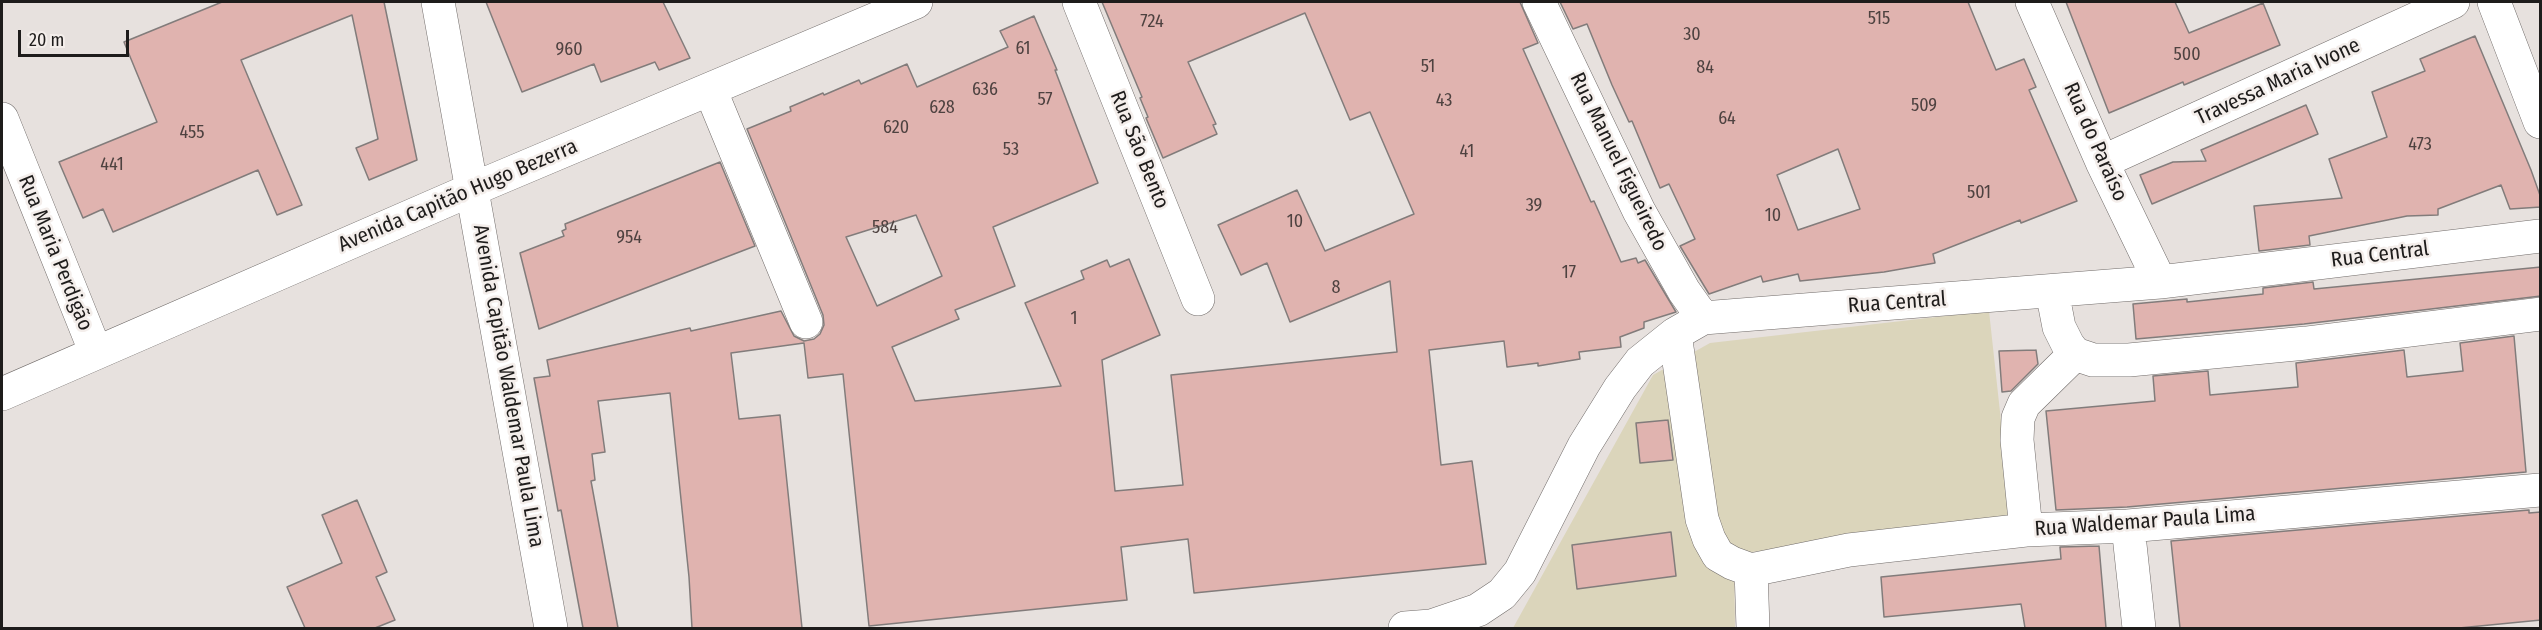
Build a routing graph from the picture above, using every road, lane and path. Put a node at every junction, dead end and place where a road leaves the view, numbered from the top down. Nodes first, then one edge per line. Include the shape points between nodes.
1 (438, 2) edge
2 (916, 2) edge
3 (1079, 2) edge
4 (1539, 2) edge
5 (2032, 2) edge
6 (2452, 2) edge
7 (2494, 2) edge
8 (710, 89) junction
9 (2, 119) edge
10 (2541, 122) edge
11 (2103, 162) junction
12 (473, 189) junction
13 (2541, 236) edge
14 (2160, 282) junction
15 (2052, 291) junction
16 (1198, 299) dead end
17 (2541, 314) edge
18 (1703, 318) junction
19 (806, 322) dead end
20 (1675, 334) junction
21 (96, 353) junction
22 (2075, 354) junction
23 (2, 394) edge
24 (2541, 490) edge
25 (2128, 526) junction
26 (2026, 530) junction
27 (1751, 570) junction
28 (551, 628) edge
29 (1405, 628) edge
30 (1753, 628) edge
31 (2139, 628) edge

1 - 12 street, Avenida Capitão Waldemar Paula Lima
2 - 8 street, Avenida Capitão Hugo Bezerra
3 - 16 street, Rua São Bento
4 - 18 street, Rua Manuel Figueiredo via 1639,211
5 - 11 street, Rua do Paraíso
6 - 11 street, Travessa Maria Ivone
7 - 10 street
8 - 12 street, Avenida Capitão Hugo Bezerra
8 - 19 street
9 - 21 street, Rua Maria Perdigão
11 - 14 street, Rua do Paraíso
12 - 21 street, Avenida Capitão Hugo Bezerra
12 - 28 street, Avenida Capitão Waldemar Paula Lima
13 - 14 street, Rua Central
14 - 15 street, Rua Central
15 - 18 street, Rua Central
15 - 22 street via 2059,327
17 - 22 street via 2129,360 2093,360
18 - 20 street, Rua Central
20 - 27 street via 1702,519 1718,555
20 - 29 street, Rua Central via 1640,362 1620,388 1584,446 1520,572 1502,594 1478,610 1431,626
21 - 23 street, Avenida Capitão Hugo Bezerra
22 - 26 street via 2024,404 2018,418
24 - 25 street, Rua Waldemar Paula Lima
25 - 26 street, Rua Waldemar Paula Lima
25 - 31 street
26 - 27 street, Rua Waldemar Paula Lima via 1849,550
27 - 30 street

